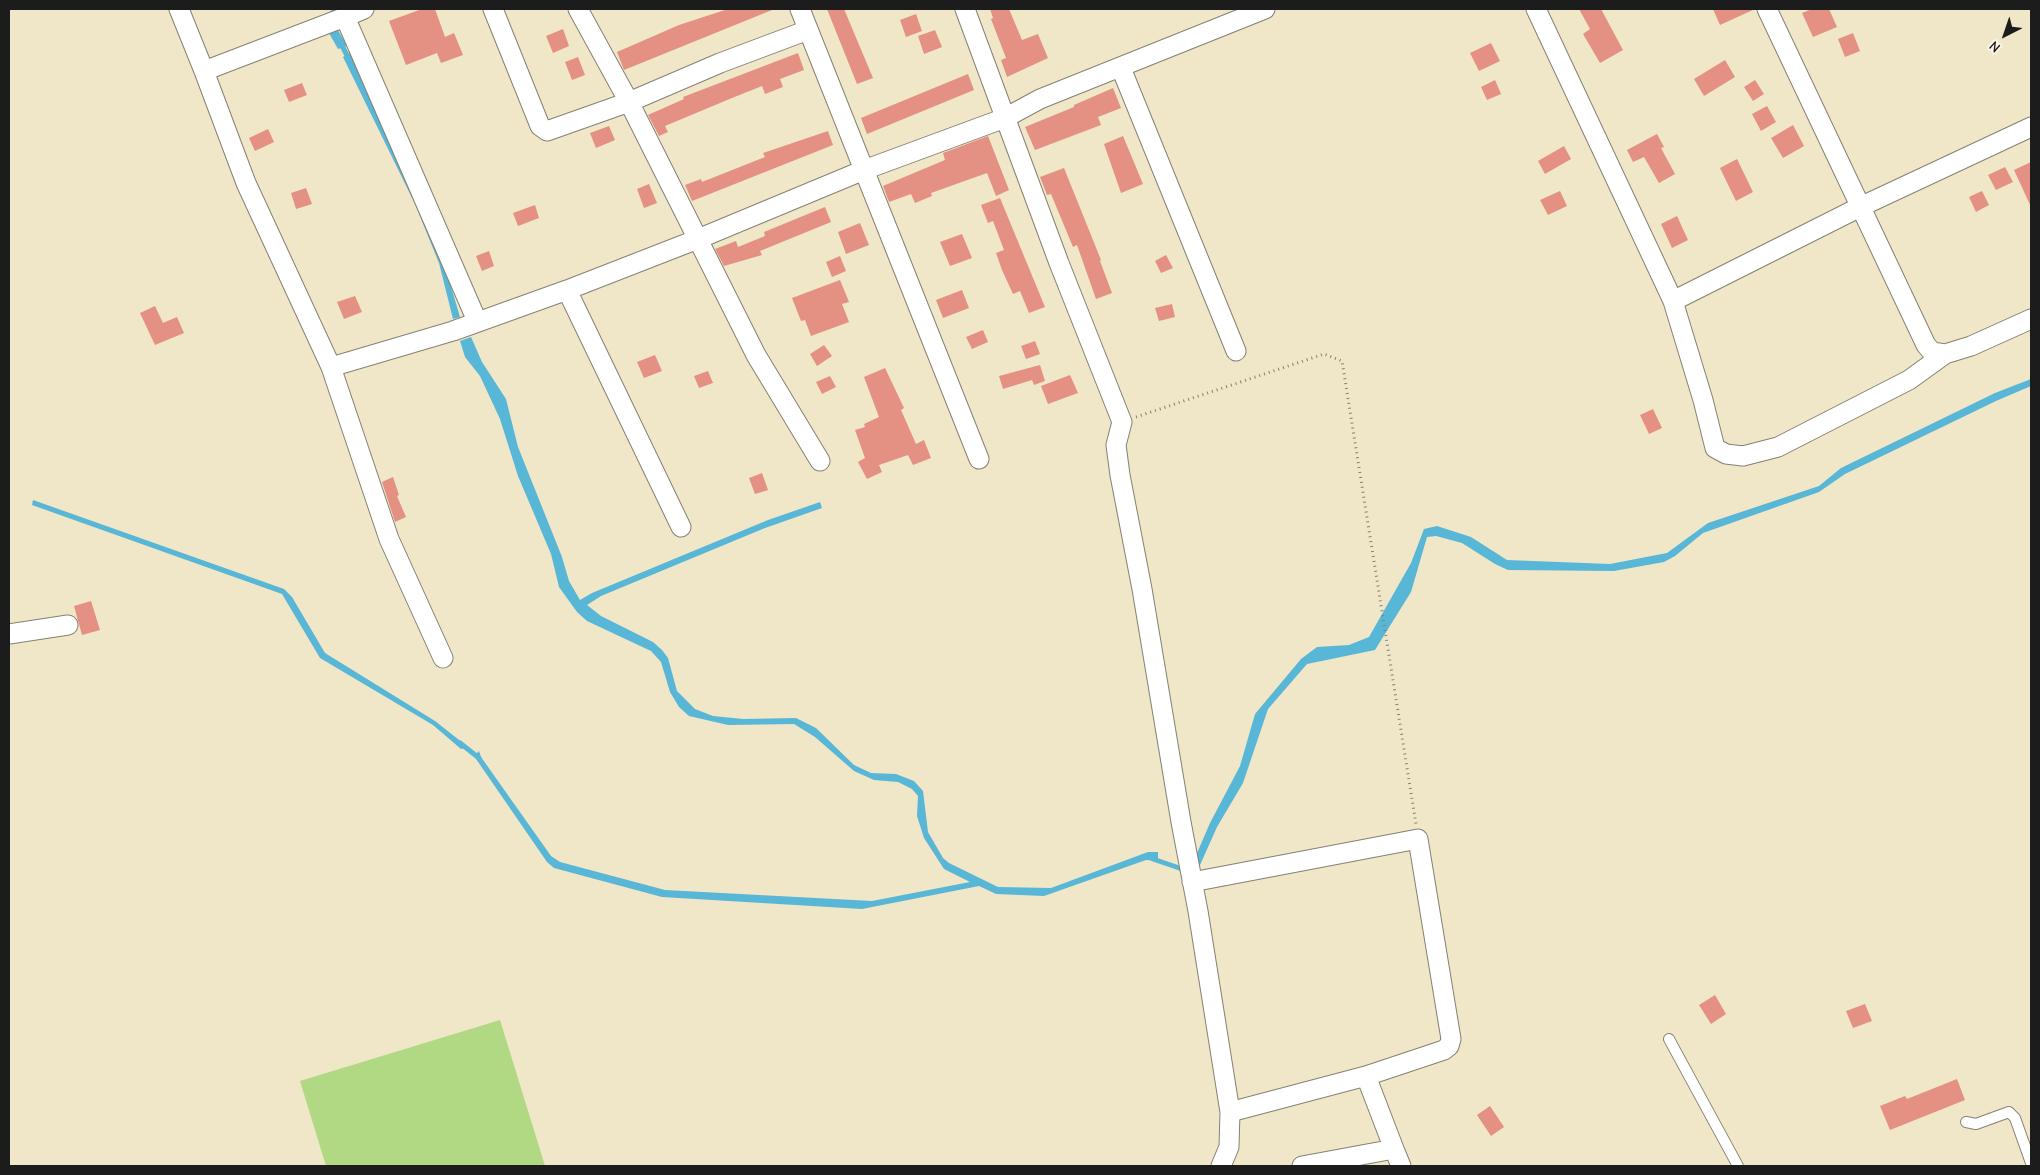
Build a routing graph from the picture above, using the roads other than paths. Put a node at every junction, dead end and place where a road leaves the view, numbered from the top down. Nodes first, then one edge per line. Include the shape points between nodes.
1 (178, 9) edge
2 (364, 9) edge
3 (493, 9) edge
4 (578, 9) edge
5 (800, 9) edge
6 (965, 9) edge
7 (1536, 9) edge
8 (1767, 9) edge
9 (1257, 10) edge
10 (333, 22) junction
11 (808, 30) junction
12 (1121, 68) junction
13 (204, 71) junction
14 (628, 102) junction
15 (1005, 118) junction
16 (2031, 127) edge
17 (864, 170) junction
18 (1860, 207) junction
19 (698, 239) junction
20 (566, 290) junction
21 (1673, 301) junction
22 (2031, 319) edge
23 (466, 326) junction
24 (1236, 351) dead end
25 (1945, 354) junction
26 (331, 367) junction
27 (979, 459) dead end
28 (820, 461) dead end
29 (681, 527) dead end
30 (68, 625) dead end
31 (9, 634) edge
32 (443, 658) dead end
33 (1191, 876) junction
34 (1669, 1039) dead end
35 (1366, 1076) junction
36 (1230, 1112) junction
37 (1966, 1122) dead end
38 (1398, 1158) edge
39 (2031, 1163) edge
40 (1221, 1166) edge
41 (1302, 1166) edge
42 (1738, 1166) edge

1 - 13 street
2 - 10 street
3 - 14 street via 540,126 547,131
4 - 14 street
5 - 11 street
6 - 15 street
7 - 21 street
8 - 18 street
9 - 12 street
10 - 13 street
10 - 23 street
11 - 14 street via 720,62
11 - 17 street
12 - 15 street via 1040,99
12 - 24 street
13 - 26 street via 246,183
14 - 19 street
15 - 17 street
15 - 33 street via 1122,422 1116,445 1120,475
16 - 18 street
17 - 19 street
17 - 27 street
18 - 21 street
18 - 25 street via 1926,345 1932,352
19 - 20 street
19 - 28 street via 756,355
20 - 23 street
20 - 29 street
21 - 25 street via 1714,448 1726,454 1743,456 1778,447 1909,380
22 - 25 street
23 - 26 street
26 - 32 street via 389,539
30 - 31 street
33 - 35 street via 1418,839 1451,1039 1444,1050
33 - 36 street
34 - 42 lane
35 - 36 street
35 - 38 street
36 - 40 street via 1229,1147
37 - 39 lane via 1976,1124 2009,1112 2016,1118
38 - 41 street

